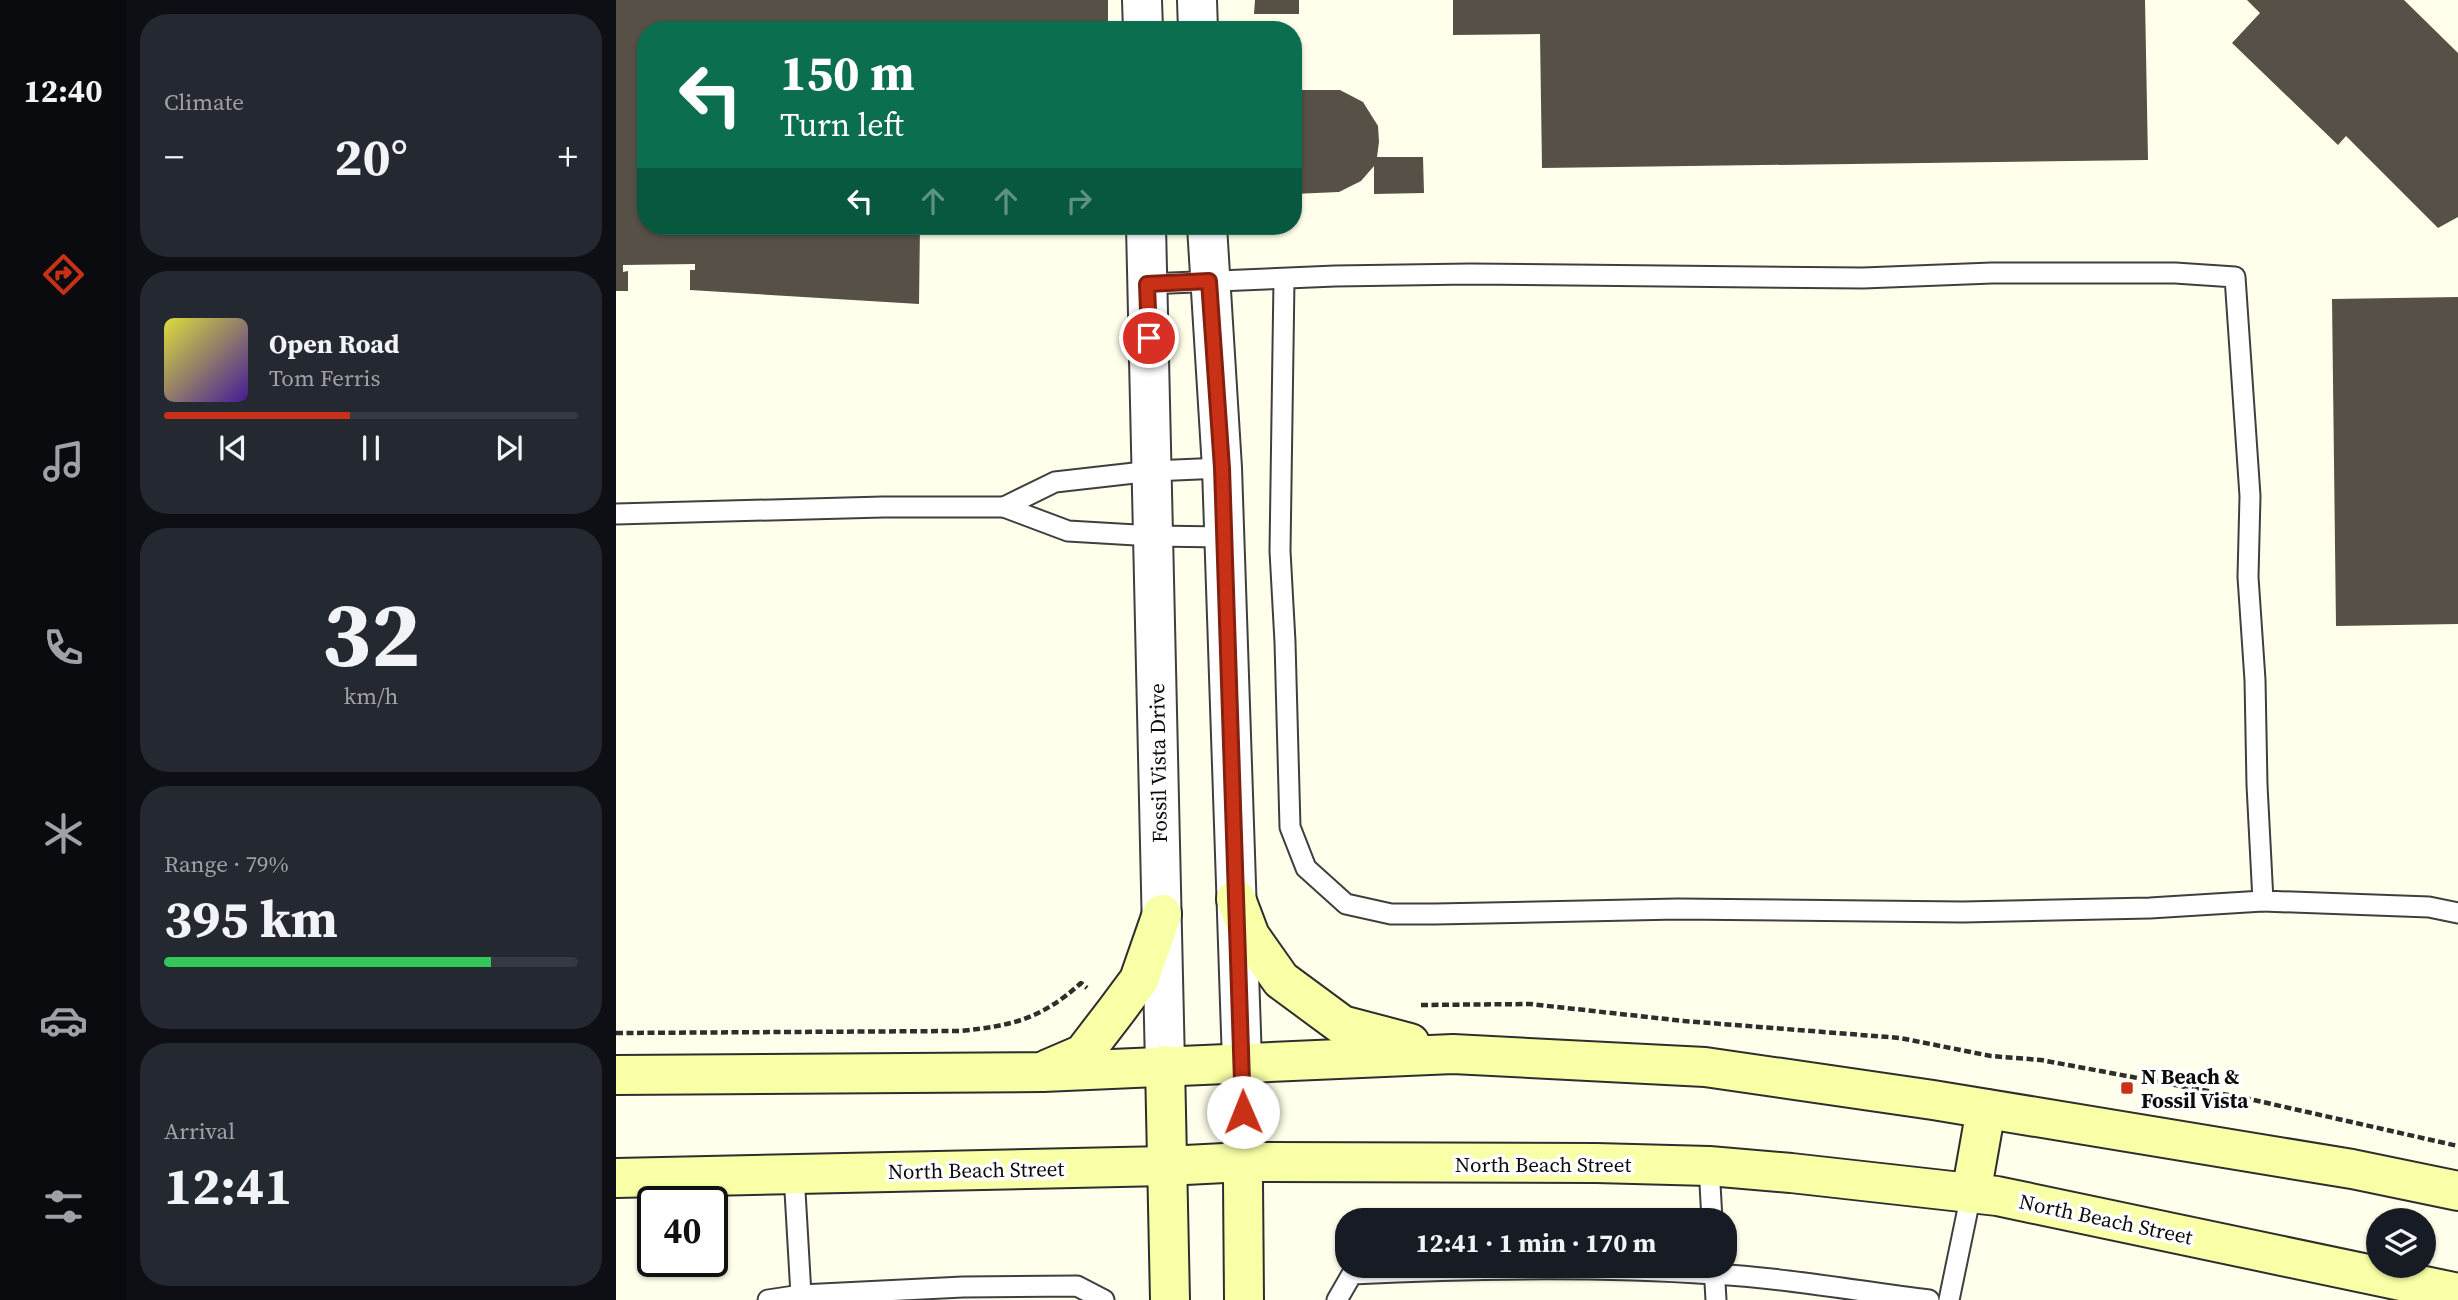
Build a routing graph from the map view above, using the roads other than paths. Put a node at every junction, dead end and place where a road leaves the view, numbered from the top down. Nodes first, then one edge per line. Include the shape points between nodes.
1 (1142, 0) edge
2 (1197, 0) edge
3 (1143, 21) edge
4 (1198, 21) edge
5 (1146, 235) edge
6 (1207, 235) edge
7 (1284, 280) junction
8 (1209, 281) junction
9 (1147, 284) junction
10 (1222, 468) junction
11 (1152, 471) junction
12 (1004, 507) junction
13 (616, 514) edge
14 (1153, 536) junction
15 (1223, 537) junction
16 (1236, 899) junction
17 (2263, 901) junction
18 (2458, 913) edge
19 (1162, 914) junction
20 (1453, 1054) junction
21 (1242, 1062) junction
22 (1165, 1065) junction
23 (1043, 1072) junction
24 (616, 1075) edge
25 (1986, 1109) junction
26 (1244, 1162) junction
27 (1166, 1166) junction
28 (1709, 1166) junction
29 (794, 1174) junction
30 (616, 1178) edge
31 (2458, 1191) edge
32 (1971, 1194) junction
33 (1711, 1208) edge
34 (1737, 1274) edge
35 (1350, 1278) edge
36 (1715, 1278) edge
37 (2404, 1292) edge
38 (2458, 1293) edge
39 (963, 1294) edge
40 (801, 1295) junction
41 (1846, 1295) edge
42 (877, 1296) edge
43 (768, 1300) edge
44 (1104, 1300) edge
45 (1170, 1300) edge
46 (1244, 1300) edge
47 (1337, 1300) edge
48 (1716, 1300) edge
49 (1929, 1300) edge
50 (1949, 1300) edge

1 - 3 street
2 - 4 street
5 - 9 street, Fossil Vista Drive
6 - 8 street
7 - 8 lane
7 - 17 lane via 1280,551 1290,827 1306,868 1346,904 1391,914 1963,912
7 - 17 lane via 1470,274 1863,278 2175,273 2235,277 2250,496 2248,577
8 - 9 lane
8 - 10 street
9 - 11 street, Fossil Vista Drive
10 - 11 lane
10 - 15 street
11 - 12 lane via 1055,482
11 - 14 street, Fossil Vista Drive
12 - 13 lane
12 - 14 lane via 1068,531
14 - 15 lane
14 - 19 street, Fossil Vista Drive
15 - 16 street
16 - 20 main road via 1250,936 1281,980 1342,1025
16 - 21 street
17 - 18 lane via 2429,907
19 - 22 street, Fossil Vista Drive
19 - 23 main road via 1139,980 1116,1011 1083,1054
20 - 21 main road
20 - 25 main road via 1705,1067
21 - 22 main road
21 - 26 main road
22 - 23 main road
22 - 27 main road, Fossil Vista Drive
23 - 24 main road
25 - 31 main road via 2352,1169
25 - 32 main road
26 - 27 main road, North Beach Street
26 - 28 main road, North Beach Street
26 - 46 main road
27 - 29 main road, North Beach Street
27 - 45 main road, Fossil Vista Drive
28 - 32 main road, North Beach Street
28 - 33 lane
29 - 30 main road, North Beach Street
29 - 40 lane
32 - 37 main road, North Beach Street via 1997,1196
32 - 50 lane
34 - 41 lane
35 - 47 lane
36 - 48 lane
37 - 38 main road, North Beach Street
39 - 42 lane
39 - 44 lane via 1077,1286
40 - 42 lane
40 - 43 lane
41 - 49 lane

